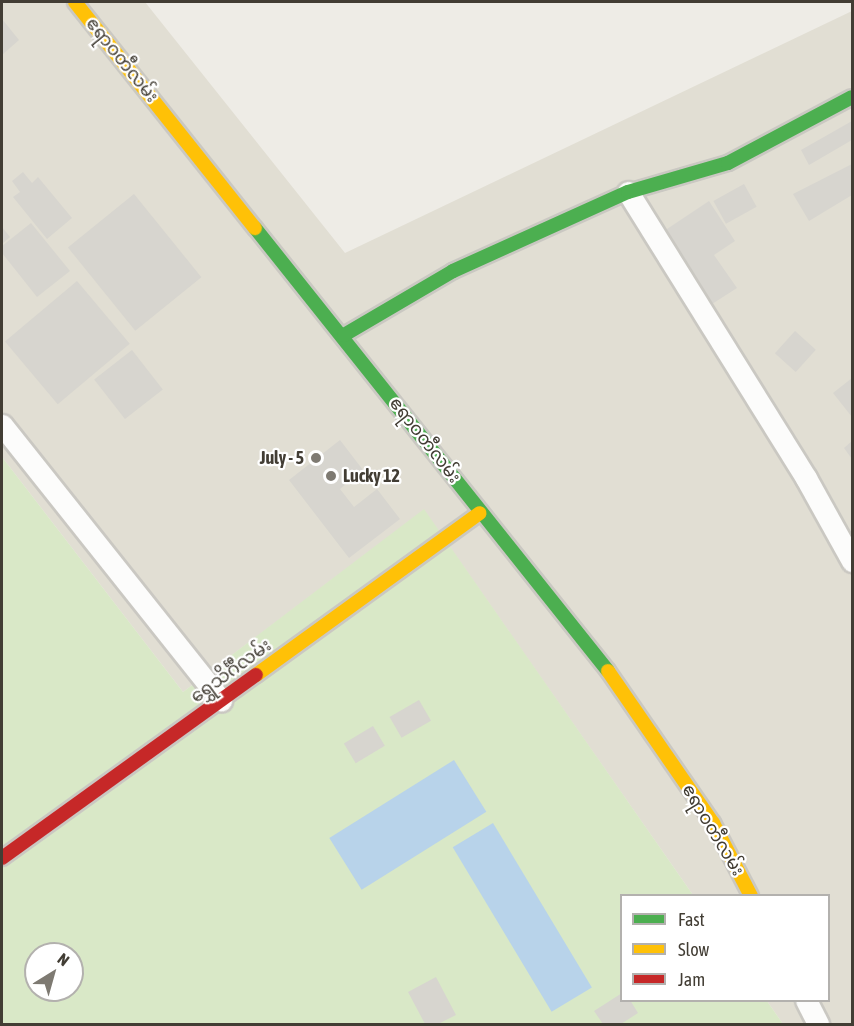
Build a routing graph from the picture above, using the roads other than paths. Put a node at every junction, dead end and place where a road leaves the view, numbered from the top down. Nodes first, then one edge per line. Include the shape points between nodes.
1 (75, 2) edge
2 (852, 97) edge
3 (628, 192) junction
4 (344, 335) junction
5 (2, 425) edge
6 (480, 513) junction
7 (852, 561) edge
8 (221, 700) junction
9 (2, 858) edge
10 (750, 894) edge
11 (807, 1002) edge
12 (818, 1024) edge

1 - 4 street, ဧရာဝတီလမ်း
2 - 3 street via 728,163
3 - 4 street via 453,271
3 - 7 street via 807,478
4 - 6 street, ဧရာဝတီလမ်း
5 - 8 street
6 - 8 street, ရွှေသိင်္ဂီလမ်း
6 - 10 street, ဧရာဝတီလမ်း via 610,674 713,823
8 - 9 street, ရွှေသိင်္ဂီလမ်း
11 - 12 street

